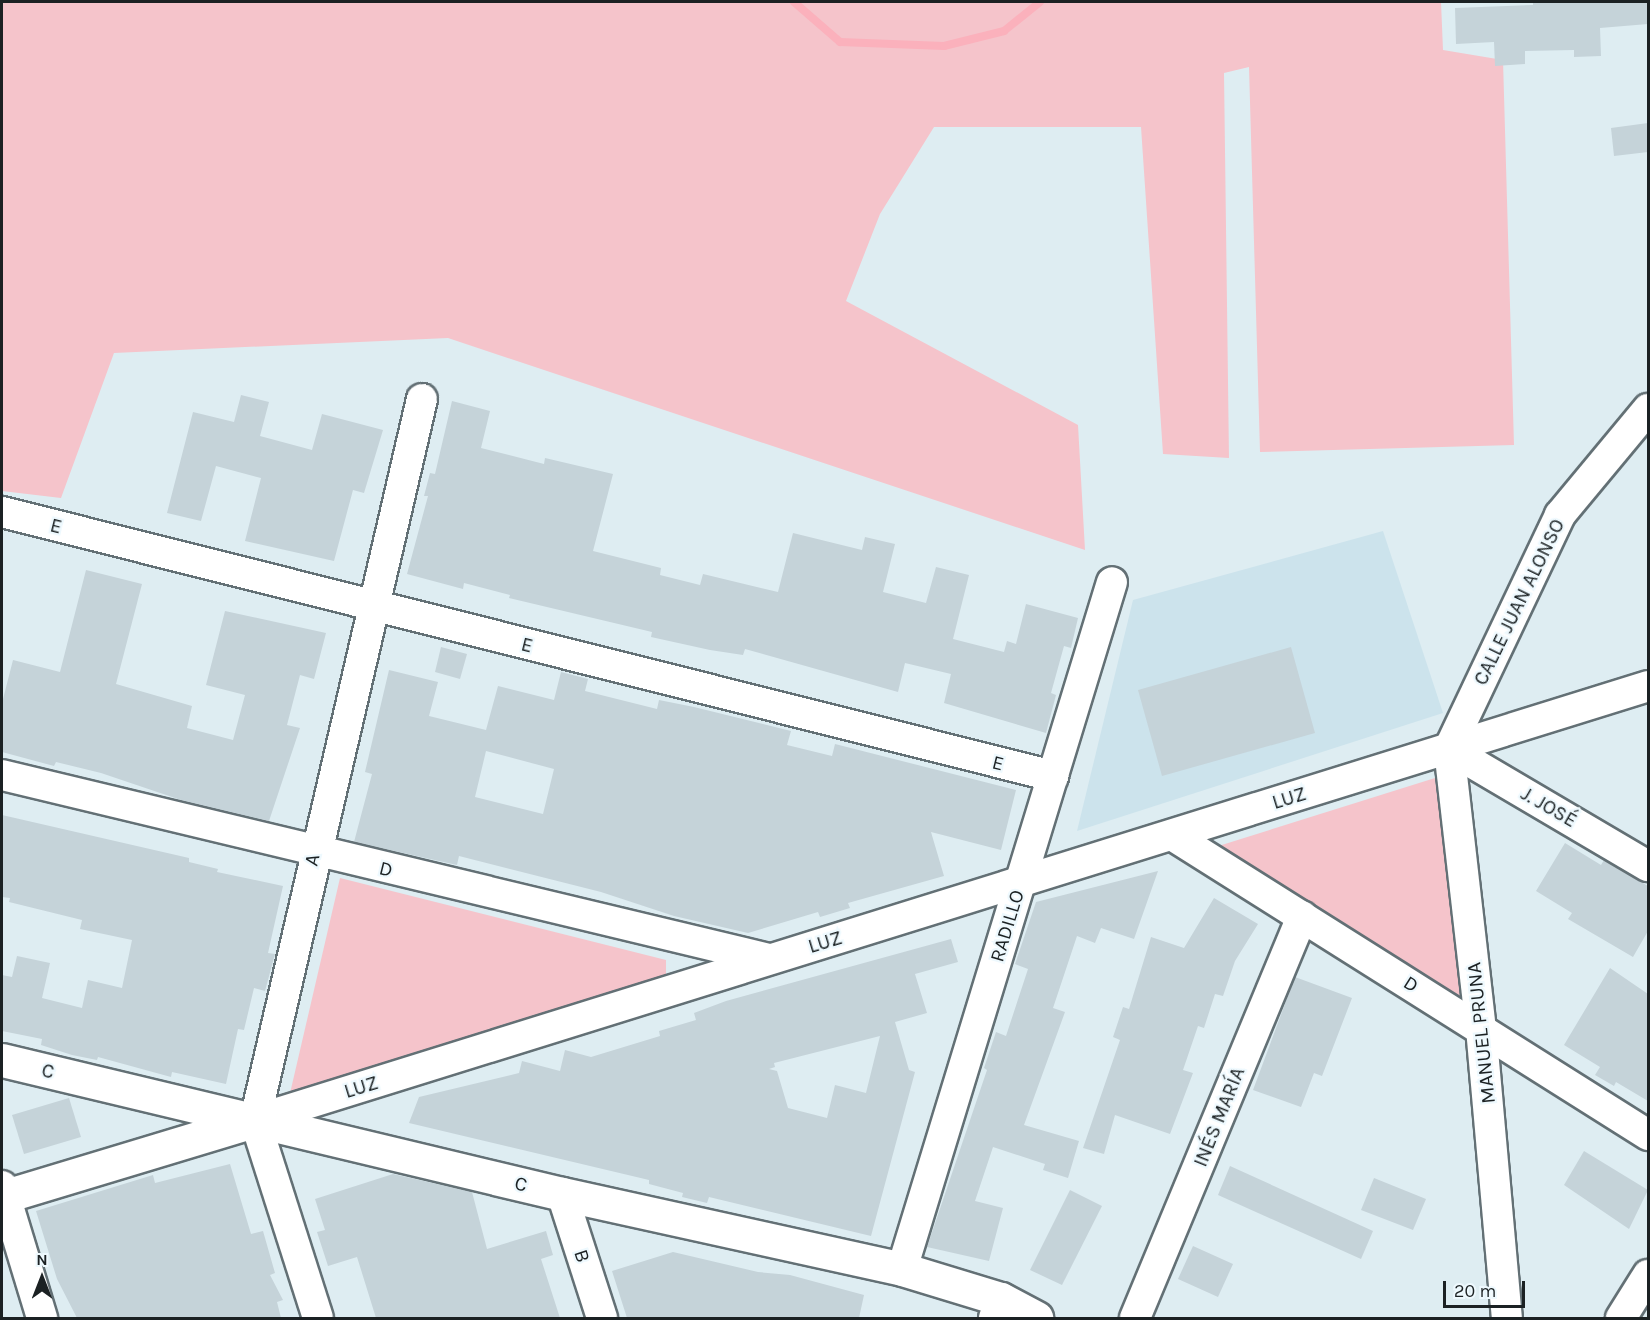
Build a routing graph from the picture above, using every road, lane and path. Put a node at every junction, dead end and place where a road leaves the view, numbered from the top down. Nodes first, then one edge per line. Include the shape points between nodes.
1 (422, 399) dead end
2 (1648, 409) edge
3 (2, 512) edge
4 (1112, 582) dead end
5 (372, 607) junction
6 (1648, 686) edge
7 (1449, 748) junction
8 (2, 775) edge
9 (1053, 776) junction
10 (1172, 835) junction
11 (314, 851) junction
12 (1648, 866) edge
13 (1021, 882) junction
14 (1302, 916) junction
15 (770, 960) junction
16 (1482, 1028) junction
17 (2, 1060) edge
18 (255, 1120) junction
19 (1648, 1135) edge
20 (2, 1193) edge
21 (562, 1194) junction
22 (902, 1269) junction
23 (1648, 1275) edge
24 (998, 1309) edge
25 (42, 1318) edge
26 (318, 1318) edge
27 (602, 1318) edge
28 (1036, 1318) edge
29 (1135, 1318) edge
30 (1507, 1318) edge
31 (1621, 1318) edge

1 - 5 street, A
2 - 7 street, CALLE JUAN ALONSO via 1560,515
3 - 5 street, E
4 - 9 street, RADILLO
5 - 9 street, E
5 - 11 street, A
6 - 7 street, LUZ
7 - 10 street, LUZ
7 - 12 street, J. JOSÉ
7 - 16 street, MANUEL PRUNA
8 - 11 street, D
9 - 13 street, RADILLO
10 - 13 street, LUZ
10 - 14 street, D
11 - 15 street, D
11 - 18 street, A
13 - 15 street, LUZ
13 - 22 street, RADILLO
14 - 16 street, D
14 - 29 street, INÉS MARÍA
15 - 18 street, LUZ
16 - 19 street, D
16 - 30 street, MANUEL PRUNA
17 - 18 street, C
18 - 20 street, LUZ
18 - 21 street, C
18 - 26 street
20 - 25 street
21 - 22 street, C
21 - 27 street, B
22 - 24 street, C
23 - 31 street
24 - 28 street, C

